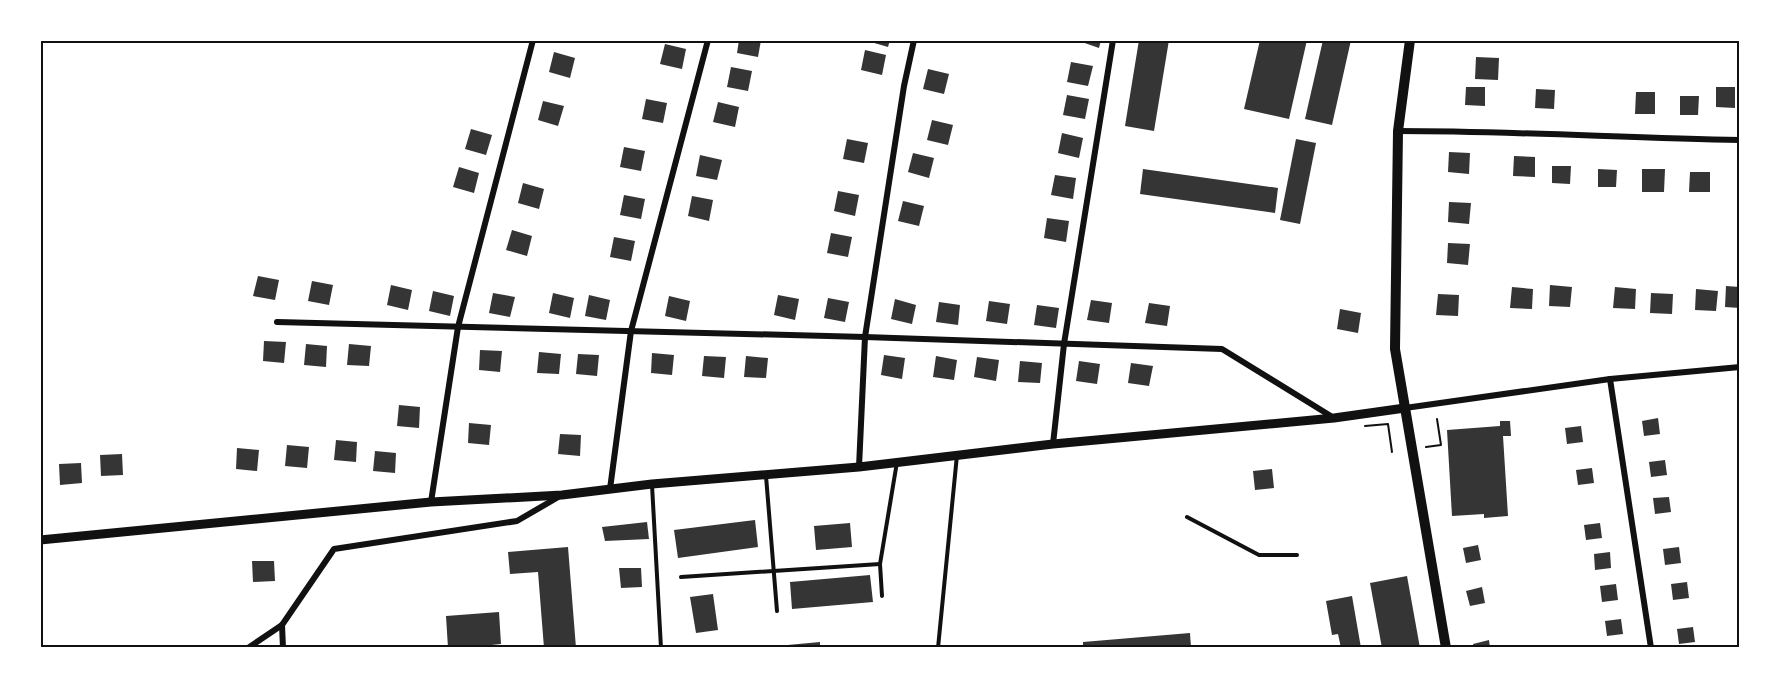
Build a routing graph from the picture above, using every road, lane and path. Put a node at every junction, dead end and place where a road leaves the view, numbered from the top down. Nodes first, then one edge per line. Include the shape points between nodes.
1 (533, 40) edge
2 (708, 40) edge
3 (914, 40) edge
4 (1113, 40) edge
5 (1410, 40) edge
6 (1398, 131) junction
7 (1740, 140) edge
8 (277, 322) dead end
9 (458, 327) junction
10 (631, 331) junction
11 (865, 337) junction
12 (1064, 344) junction
13 (1740, 367) edge
14 (1610, 379) junction
15 (1405, 408) junction
16 (1334, 418) junction
17 (1437, 419) dead end
18 (1360, 426) dead end
19 (1053, 444) junction
20 (1426, 447) dead end
21 (1392, 452) dead end
22 (957, 454) junction
23 (897, 462) junction
24 (859, 467) junction
25 (766, 475) junction
26 (652, 484) junction
27 (610, 489) junction
28 (562, 495) junction
29 (431, 502) junction
30 (1186, 517) dead end
31 (40, 540) edge
32 (1297, 555) dead end
33 (879, 564) junction
34 (774, 571) junction
35 (681, 577) dead end
36 (882, 596) dead end
37 (777, 611) dead end
38 (282, 625) junction
39 (248, 648) edge
40 (283, 648) edge
41 (661, 648) edge
42 (938, 648) edge
43 (1446, 648) edge
44 (1650, 648) edge

1 - 9 street
2 - 10 street
3 - 11 street
4 - 12 street
5 - 6 main road
6 - 7 street
6 - 15 main road via 1395,349
8 - 9 street
9 - 10 street
9 - 29 street
10 - 11 street
10 - 27 street
11 - 12 street
11 - 24 street
12 - 16 street via 1222,349
12 - 19 street
13 - 14 street
14 - 15 street
14 - 44 street
15 - 16 street
15 - 43 main road
16 - 19 street
17 - 20 path via 1441,445
18 - 21 path via 1388,424
19 - 22 street
22 - 23 street
22 - 42 lane
23 - 24 street
23 - 33 lane
24 - 25 street
25 - 26 street
25 - 34 lane
26 - 27 street
26 - 41 lane
27 - 28 street
28 - 29 street
28 - 38 street via 517,521 334,549
29 - 31 street
30 - 32 lane via 1259,555
33 - 34 lane
33 - 36 lane
34 - 35 lane
34 - 37 lane
38 - 39 street
38 - 40 street

